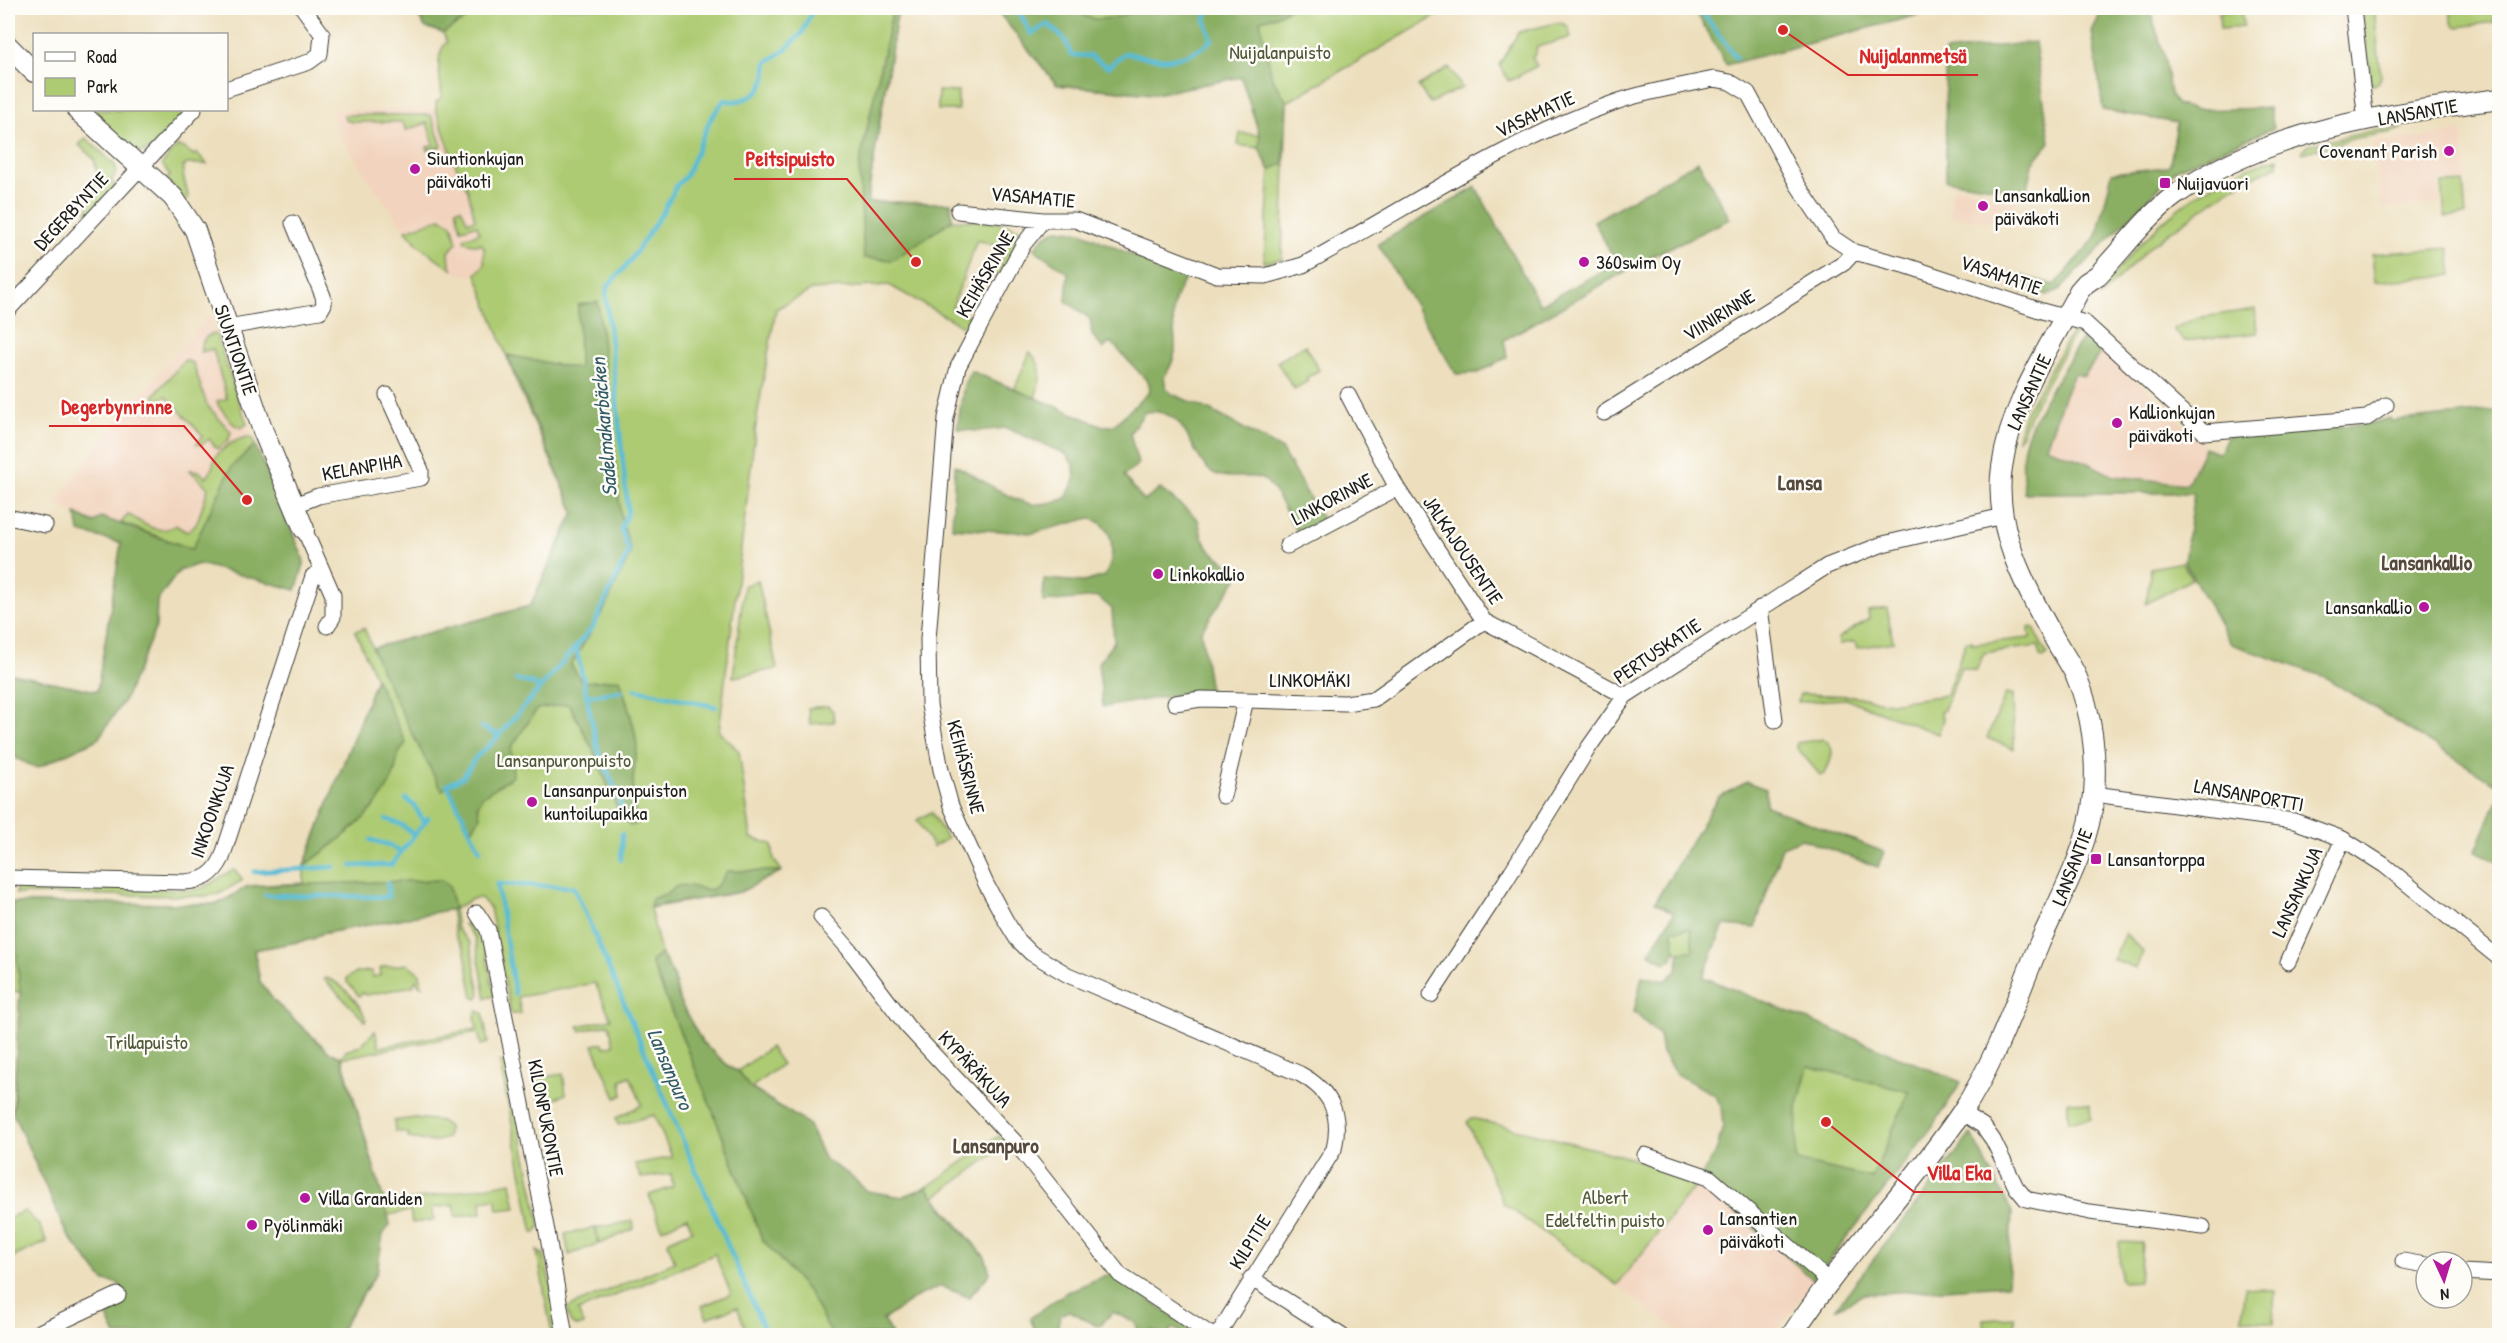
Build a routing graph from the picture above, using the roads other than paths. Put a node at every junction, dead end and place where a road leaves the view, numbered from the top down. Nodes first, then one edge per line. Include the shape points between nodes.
1 (303, 8) edge
2 (2353, 8) edge
3 (8, 46) edge
4 (33, 71) edge
5 (228, 88) edge
6 (2499, 99) edge
7 (78, 111) edge
8 (193, 111) edge
9 (2366, 121) junction
10 (141, 167) junction
11 (957, 211) dead end
12 (1043, 220) junction
13 (293, 222) dead end
14 (1854, 252) junction
15 (8, 310) edge
16 (2065, 318) junction
17 (228, 327) junction
18 (387, 395) dead end
19 (1348, 395) dead end
20 (2386, 405) dead end
21 (1604, 413) dead end
22 (1397, 488) junction
23 (293, 506) junction
24 (2003, 516) junction
25 (8, 517) edge
26 (45, 525) dead end
27 (304, 529) joint
28 (1287, 546) dead end
29 (322, 571) junction
30 (1760, 609) junction
31 (1484, 621) junction
32 (327, 626) dead end
33 (1625, 696) junction
34 (1246, 700) junction
35 (1175, 703) dead end
36 (1775, 720) dead end
37 (2094, 794) junction
38 (1223, 796) dead end
39 (2343, 839) junction
40 (8, 878) edge
41 (477, 913) dead end
42 (821, 917) dead end
43 (2499, 959) edge
44 (2288, 962) dead end
45 (1431, 995) dead end
46 (1961, 1112) junction
47 (1645, 1155) dead end
48 (1319, 1172) joint
49 (2203, 1227) dead end
50 (2403, 1261) dead end
51 (2414, 1263) edge
52 (2474, 1273) edge
53 (2499, 1274) edge
54 (1251, 1278) junction
55 (1830, 1282) junction
56 (118, 1295) dead end
57 (31, 1335) edge
58 (565, 1335) edge
59 (1215, 1335) edge
60 (1342, 1335) edge
61 (1791, 1335) edge

1 - 5 street via 322,34 322,47 314,60
2 - 9 street
3 - 4 street
6 - 9 street, LANSANTIE
7 - 10 street, SIUNTIONTIE
8 - 10 street, DEGERBYNTIE
9 - 16 street, LANSANTIE via 2288,140 2240,158 2173,197 2086,283
10 - 15 street, DEGERBYNTIE
10 - 17 street, SIUNTIONTIE via 185,212 198,238
11 - 12 street, VASAMATIE
12 - 14 street, VASAMATIE via 1075,220 1217,275 1265,276 1303,265 1506,150 1586,113 1618,101 1714,79 1730,82 1748,93 1797,184 1827,230
12 - 48 street, KEIHÄSRINNE via 1023,245 958,366 946,418 928,639 932,726 951,806 1006,921 1031,952 1077,979 1315,1082 1327,1094 1337,1133 1334,1149
13 - 17 street via 323,296 320,311
14 - 16 street, VASAMATIE
14 - 21 street, VIINIRINNE via 1844,263
16 - 20 street, VASAMATIE via 2085,323 2204,432 2367,418
16 - 24 street, LANSANTIE via 2022,398 2010,429 2001,468
17 - 23 street, SIUNTIONTIE
18 - 23 street, KELANPIHA via 421,470 421,478 318,496
19 - 22 street, JALKAJOUSENTIE
22 - 28 street, LINKORINNE
22 - 31 street, JALKAJOUSENTIE
23 - 27 street, SIUNTIONTIE
24 - 30 street, PERTUSKATIE via 1858,552 1827,566
24 - 37 street, LANSANTIE via 2008,540 2027,586 2077,679 2092,735
25 - 26 street
27 - 29 street, SIUNTIONTIE
29 - 32 street, SIUNTIONTIE via 333,595 333,617
29 - 40 street, INKOONKUJA via 314,576 222,858 211,875 200,881 184,882
30 - 33 street, PERTUSKATIE
30 - 36 street
31 - 33 street, JALKAJOUSENTIE
31 - 34 street, LINKOMÄKI via 1374,699 1345,704
33 - 45 street, PERTUSKATIE via 1588,747
34 - 35 street
34 - 38 street, LINKOMÄKI
37 - 39 street, LANSANPORTTI via 2294,821
37 - 46 street, LANSANTIE via 2083,848 2000,1042
39 - 43 street, LANSANPORTTI via 2384,865
39 - 44 street, LANSANKUJA
41 - 58 street, KILONPURONTIE via 488,930
42 - 59 street, KYPÄRÄKUJA via 907,1026 1015,1142 1120,1275
46 - 49 street via 1983,1126 2026,1198 2090,1212
46 - 55 street, LANSANTIE
47 - 55 street via 1709,1177
48 - 54 street, KILPITIE
50 - 51 street
52 - 53 street
54 - 59 street, KILPITIE
54 - 60 street
55 - 61 street, LANSANTIE
56 - 57 street

